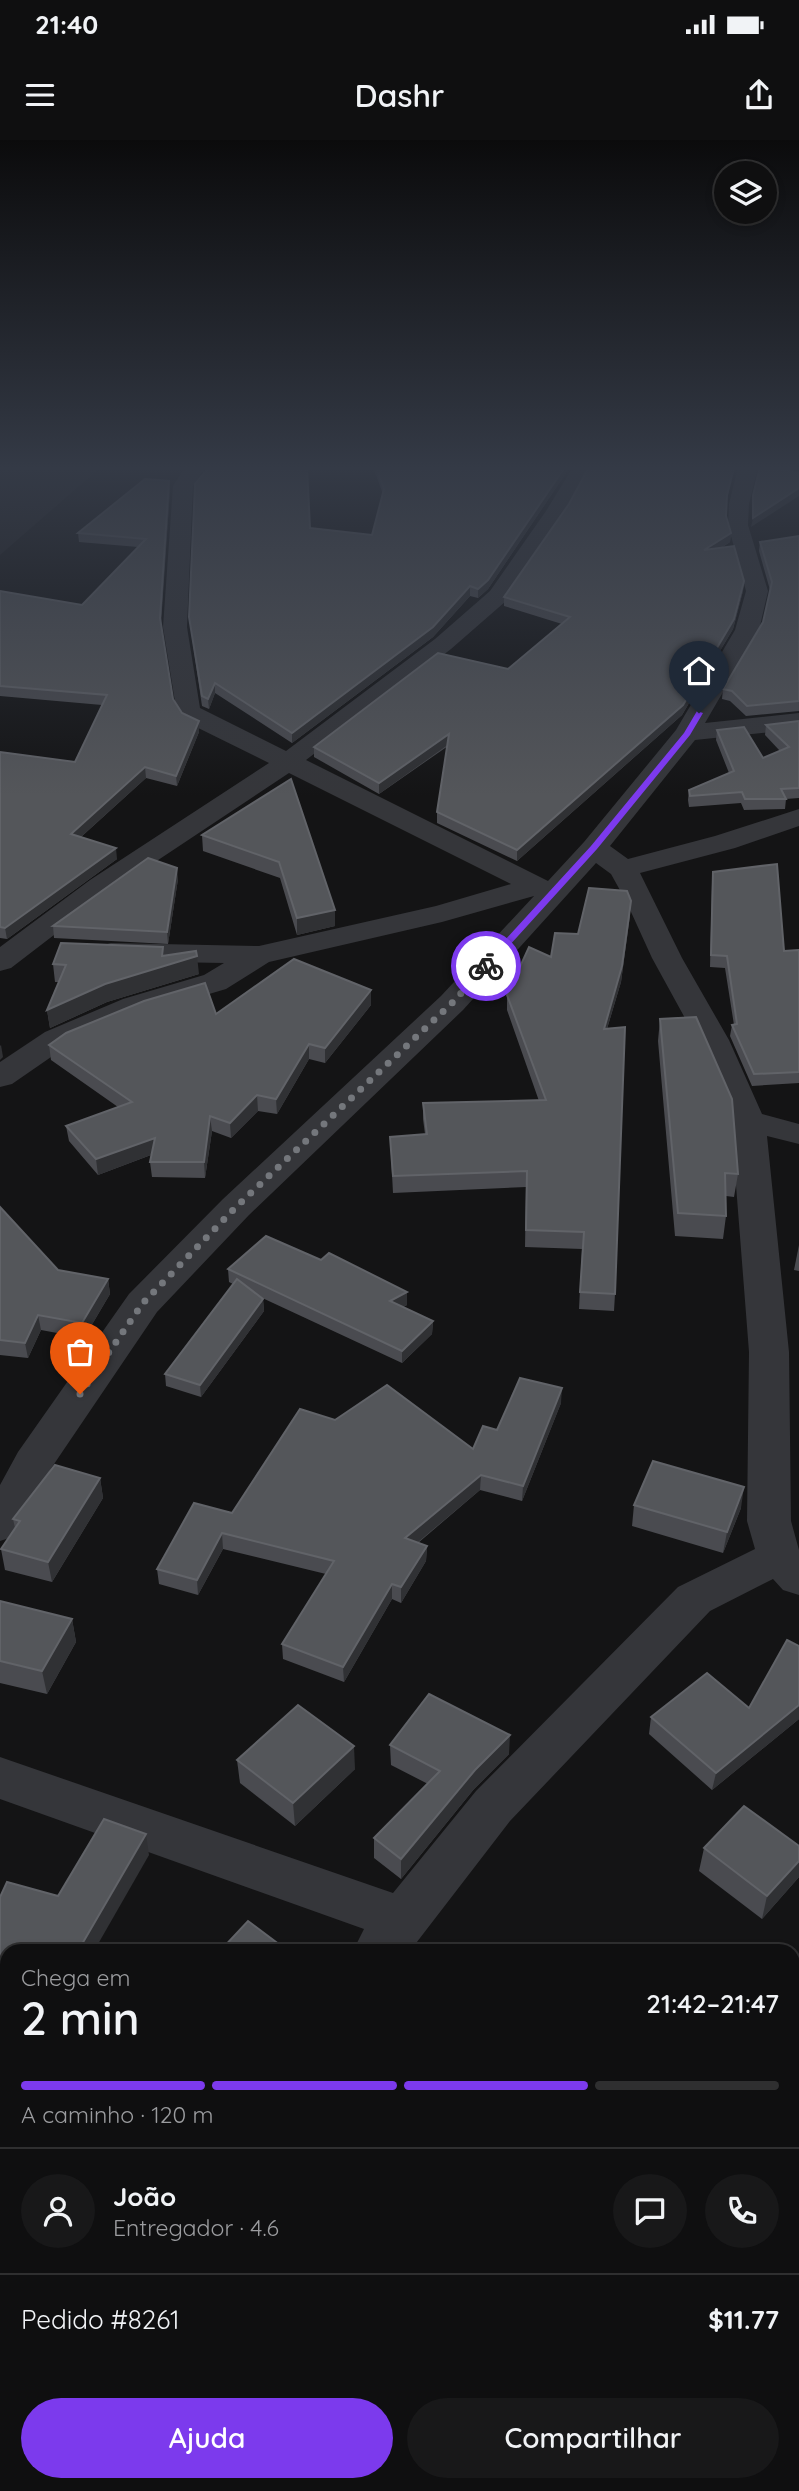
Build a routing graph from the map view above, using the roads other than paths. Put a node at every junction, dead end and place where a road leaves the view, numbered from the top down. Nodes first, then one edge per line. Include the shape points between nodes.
1 (178, 577) edge
2 (511, 577) edge
3 (753, 577) edge
4 (799, 721) edge
5 (687, 733) junction
6 (289, 761) junction
7 (799, 817) edge
8 (594, 848) junction
9 (623, 869) junction
10 (545, 890) junction
11 (9, 955) edge
12 (258, 955) junction
13 (0, 1077) edge
14 (748, 1121) junction
15 (799, 1134) edge
16 (0, 1525) edge
17 (789, 1568) edge
18 (0, 1778) edge
19 (391, 1936) edge

1 - 6 street via 175,627 192,716
2 - 6 street via 498,596 443,644
3 - 5 street via 757,591 747,630
4 - 5 street
5 - 8 street
6 - 10 street
6 - 11 street via 100,886
7 - 9 street
8 - 9 street
8 - 10 street
9 - 14 street via 713,1040
10 - 12 street
10 - 16 street via 452,1003 236,1207 143,1303 33,1463
11 - 12 street via 73,951
12 - 13 street via 215,982 134,1006 56,1039
14 - 15 street
14 - 17 street via 769,1352 769,1521
17 - 19 street via 694,1599 493,1806
18 - 19 street

